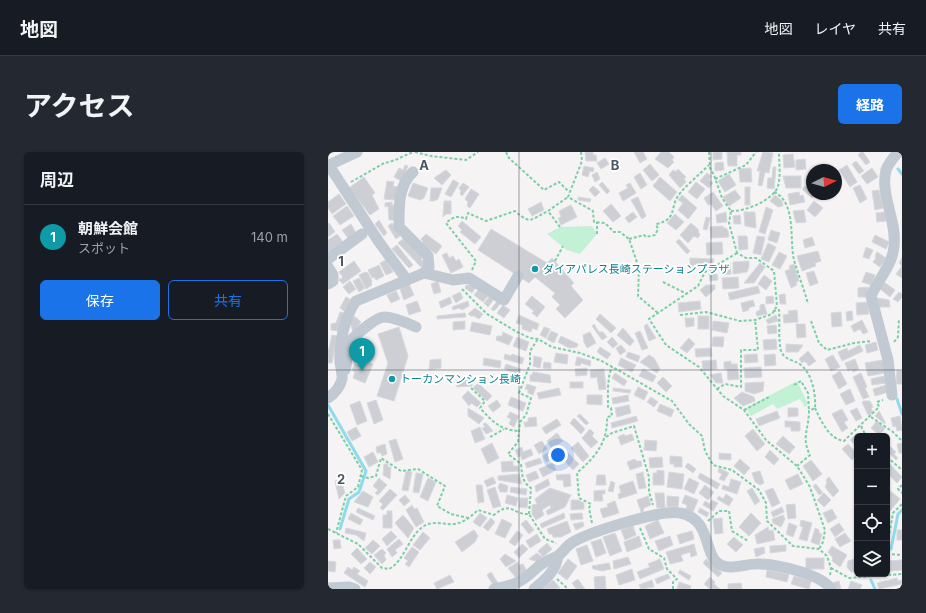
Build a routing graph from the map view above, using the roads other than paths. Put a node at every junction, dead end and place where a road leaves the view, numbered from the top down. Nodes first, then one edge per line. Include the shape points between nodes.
1 (357, 152) edge
2 (898, 152) edge
3 (329, 164) edge
4 (413, 172) dead end
5 (362, 234) dead end
6 (328, 259) edge
7 (328, 267) edge
8 (424, 273) junction
9 (518, 276) dead end
10 (407, 280) junction
11 (328, 284) edge
12 (416, 327) dead end
13 (343, 378) junction
14 (892, 395) road end
15 (328, 398) edge
16 (558, 556) junction
17 (328, 588) edge
18 (830, 588) edge
19 (355, 589) edge
20 (494, 589) edge
21 (534, 589) edge

1 - 3 street
2 - 14 street via 886,169 885,179 894,235 893,253 871,296 888,360
3 - 10 street via 379,242
4 - 8 street via 406,178 401,193 399,227 428,256 429,267
5 - 6 street
7 - 11 street via 334,275 333,281
8 - 9 street via 452,280 469,278 504,300
8 - 10 street
10 - 13 street via 356,302 352,307 340,348
12 - 13 street via 388,318 378,319 348,345
13 - 15 street via 337,392
16 - 18 street via 574,541 637,519 676,512 692,516 703,528 712,558 725,566 730,568 761,564 800,572 820,580
16 - 20 street via 540,565 520,582
16 - 21 street via 555,567
17 - 19 street

